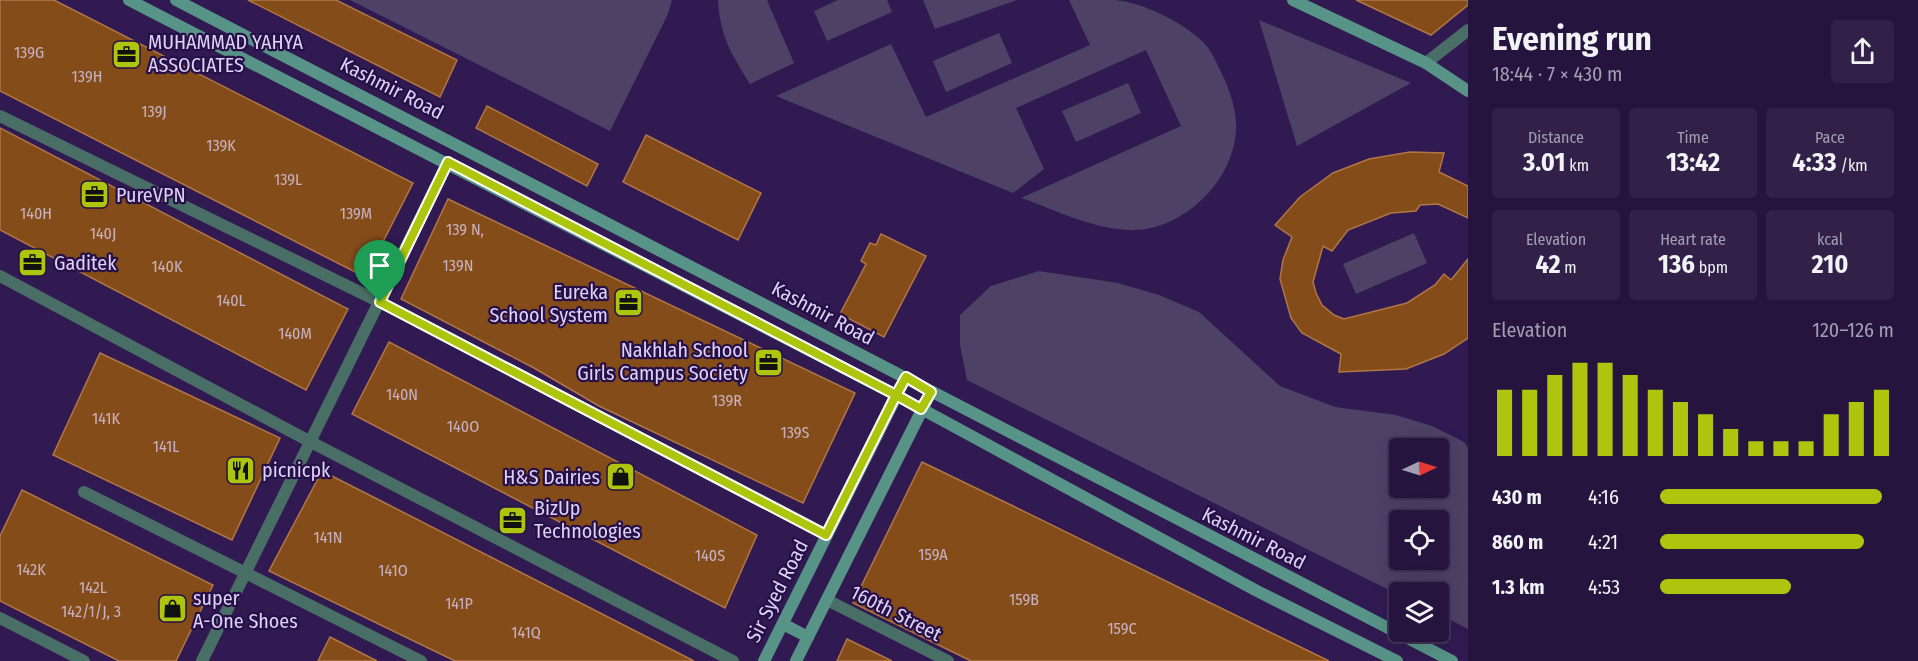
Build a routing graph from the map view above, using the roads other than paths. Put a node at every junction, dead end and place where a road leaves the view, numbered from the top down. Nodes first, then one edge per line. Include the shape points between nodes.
1 (129, 0) edge
2 (176, 0) edge
3 (1293, 0) edge
4 (1468, 30) edge
5 (1426, 63) junction
6 (1468, 91) edge
7 (0, 116) edge
8 (448, 162) junction
9 (0, 276) edge
10 (380, 302) junction
11 (906, 377) junction
12 (931, 392) junction
13 (896, 395) junction
14 (921, 409) junction
15 (309, 441) junction
16 (84, 492) dead end
17 (826, 535) junction
18 (244, 573) junction
19 (827, 600) junction
20 (0, 618) edge
21 (783, 624) junction
22 (808, 637) junction
23 (84, 661) edge
24 (202, 661) edge
25 (421, 661) edge
26 (733, 661) edge
27 (764, 661) edge
28 (796, 661) edge
29 (948, 661) edge
30 (1397, 661) edge
31 (1452, 661) edge

1 - 8 main road, Kashmir Road
2 - 11 main road, Kashmir Road
3 - 5 main road
4 - 5 street
5 - 6 main road
7 - 10 street
8 - 10 street
8 - 13 main road, Kashmir Road
9 - 15 street
10 - 15 street
10 - 17 street
11 - 12 main road, Kashmir Road
11 - 13 main road, Sir Syed Road
12 - 14 main road
12 - 31 main road, Kashmir Road
13 - 14 main road, Kashmir Road
13 - 17 main road, Sir Syed Road
14 - 19 main road
14 - 30 main road, Kashmir Road via 1257,591
15 - 18 street
15 - 26 street
16 - 18 street
17 - 21 main road, Sir Syed Road
18 - 24 street
18 - 25 street
19 - 22 main road
19 - 29 street, 160th Street
20 - 23 street
21 - 22 main road
21 - 27 main road, Sir Syed Road
22 - 28 main road

